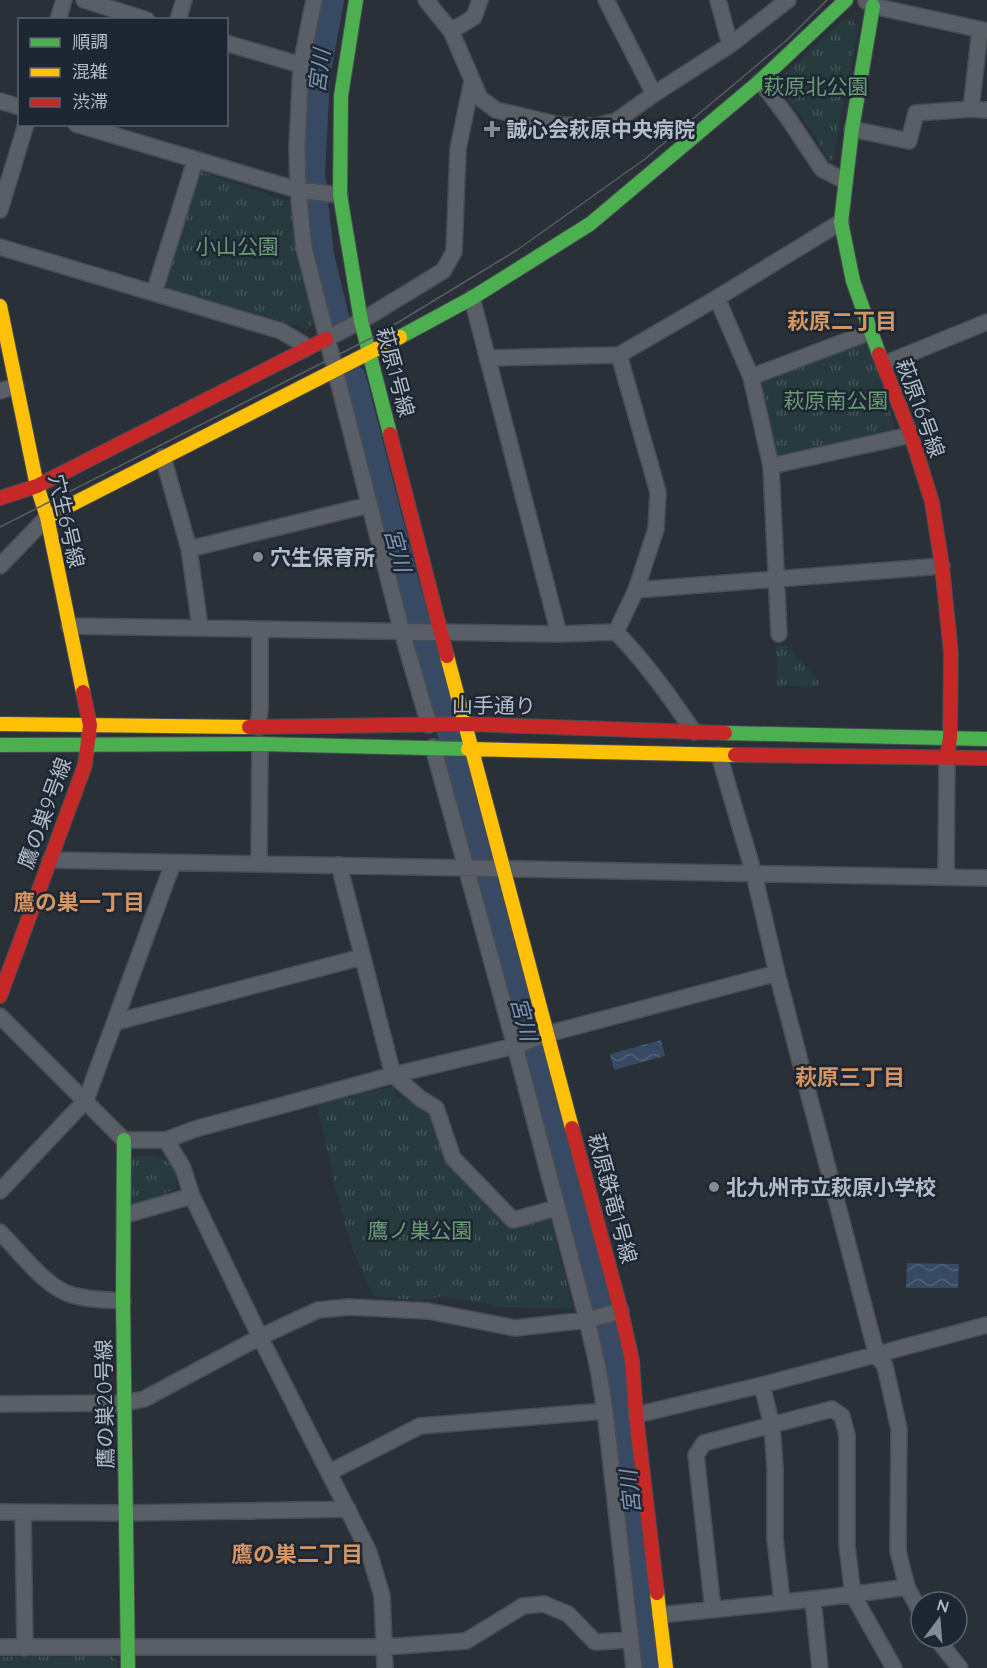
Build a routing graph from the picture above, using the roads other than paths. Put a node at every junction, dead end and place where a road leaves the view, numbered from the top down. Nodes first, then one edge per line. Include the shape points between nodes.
1 (64, 0) edge
2 (84, 0) edge
3 (184, 0) edge
4 (314, 0) edge
5 (356, 0) edge
6 (426, 0) edge
7 (480, 0) edge
8 (606, 0) edge
9 (718, 0) edge
10 (788, 0) edge
11 (846, 0) edge
12 (869, 3) edge
13 (59, 18) edge
14 (141, 18) edge
15 (179, 18) edge
16 (451, 31) junction
17 (983, 31) edge
18 (228, 44) edge
19 (730, 45) junction
20 (302, 65) junction
21 (472, 81) junction
22 (760, 81) junction
23 (654, 94) junction
24 (0, 101) edge
25 (18, 106) edge
26 (971, 109) junction
27 (987, 110) edge
28 (25, 126) edge
29 (82, 126) edge
30 (852, 129) junction
31 (195, 161) junction
32 (845, 181) junction
33 (298, 190) junction
34 (340, 195) junction
35 (0, 210) edge
36 (841, 222) junction
37 (0, 247) edge
38 (154, 293) junction
39 (472, 298) junction
40 (717, 298) junction
41 (0, 306) edge
42 (361, 321) junction
43 (987, 322) edge
44 (870, 332) junction
45 (326, 339) junction
46 (305, 349) junction
47 (370, 353) junction
48 (619, 355) junction
49 (488, 358) junction
50 (884, 364) junction
51 (335, 371) junction
52 (751, 376) junction
53 (16, 386) junction
54 (0, 391) edge
55 (911, 435) junction
56 (163, 457) junction
57 (771, 466) junction
58 (37, 486) junction
59 (0, 498) edge
60 (369, 505) junction
61 (47, 517) junction
62 (189, 549) junction
63 (0, 566) edge
64 (942, 566) junction
65 (776, 580) junction
66 (636, 590) junction
67 (69, 626) junction
68 (200, 627) junction
69 (260, 630) junction
70 (438, 631) junction
71 (406, 632) junction
72 (616, 632) junction
73 (559, 634) junction
74 (779, 634) dead end
75 (0, 724) edge
76 (463, 724) junction
77 (90, 725) junction
78 (432, 725) junction
79 (258, 727) junction
80 (694, 732) junction
81 (950, 738) junction
82 (987, 738) edge
83 (260, 744) junction
84 (88, 745) junction
85 (0, 746) edge
86 (437, 747) junction
87 (469, 748) junction
88 (720, 755) junction
89 (947, 757) junction
90 (987, 758) edge
91 (50, 860) junction
92 (173, 863) junction
93 (259, 864) junction
94 (339, 865) junction
95 (470, 868) junction
96 (497, 868) junction
97 (754, 874) junction
98 (945, 877) junction
99 (987, 878) edge
100 (362, 957) junction
101 (777, 973) junction
102 (0, 996) edge
103 (0, 1016) edge
104 (116, 1022) junction
105 (544, 1036) junction
106 (515, 1046) junction
107 (393, 1075) junction
108 (86, 1100) junction
109 (124, 1140) junction
110 (166, 1140) junction
111 (0, 1191) edge
112 (192, 1196) junction
113 (556, 1208) junction
114 (125, 1215) junction
115 (0, 1232) edge
116 (123, 1301) junction
117 (605, 1316) junction
118 (987, 1325) edge
119 (260, 1337) junction
120 (877, 1356) junction
121 (762, 1385) junction
122 (124, 1403) junction
123 (0, 1404) edge
124 (605, 1411) junction
125 (636, 1415) junction
126 (772, 1426) junction
127 (330, 1472) junction
128 (348, 1509) junction
129 (0, 1512) edge
130 (23, 1512) junction
131 (126, 1513) junction
132 (907, 1587) junction
133 (909, 1591) edge
134 (853, 1595) junction
135 (813, 1599) junction
136 (782, 1601) junction
137 (712, 1610) junction
138 (659, 1615) junction
139 (631, 1640) junction
140 (0, 1647) edge
141 (128, 1647) junction
142 (385, 1647) junction
143 (25, 1648) junction
144 (946, 1650) edge
145 (128, 1668) edge
146 (385, 1668) edge
147 (634, 1668) edge
148 (666, 1668) edge
149 (820, 1668) edge
150 (894, 1668) edge
151 (960, 1668) edge

1 - 13 street
2 - 14 street
3 - 15 street
4 - 20 street
5 - 34 street, 萩原1号線 via 341,96
6 - 16 street
7 - 16 street via 474,17
8 - 23 street
9 - 19 street
10 - 19 street
11 - 22 street
12 - 17 street
12 - 30 street, 萩原16号線
16 - 21 street
17 - 26 street
18 - 20 street
19 - 23 street
20 - 33 street
21 - 23 street via 480,98 496,110 560,125 597,126 615,121
21 - 42 street via 458,149 454,252 443,271
22 - 32 street via 822,169
22 - 39 street via 590,224
24 - 25 street
26 - 27 street
26 - 30 street via 916,113 909,141
28 - 35 street
29 - 31 street
30 - 32 street, 萩原16号線
31 - 33 street
31 - 38 street
32 - 36 street, 萩原16号線
33 - 34 street
33 - 45 street via 304,248
34 - 42 street, 萩原1号線
36 - 40 street
36 - 44 street, 萩原16号線 via 853,281
37 - 38 street
38 - 46 street via 281,332
39 - 47 street
39 - 49 street
40 - 48 street
40 - 52 street
41 - 53 street, 穴生6号線
42 - 45 street
42 - 47 street, 萩原1号線
43 - 50 street
44 - 50 street, 萩原16号線
44 - 52 street
45 - 46 street
45 - 51 street
46 - 58 street
47 - 51 street
47 - 70 street, 萩原1号線
48 - 49 street
48 - 66 street via 658,492 656,529
49 - 73 street
50 - 55 street, 萩原16号線
51 - 56 street
51 - 60 street
52 - 57 street
53 - 54 street
53 - 58 street, 穴生6号線
55 - 57 street
55 - 64 street, 萩原16号線 via 932,502
56 - 61 street
56 - 62 street
57 - 65 street
58 - 59 street
58 - 61 street, 穴生6号線
60 - 62 street
60 - 71 street
61 - 63 street
61 - 67 street, 穴生6号線
62 - 68 street
64 - 65 street
64 - 81 street, 萩原16号線 via 951,653
65 - 66 street
65 - 74 street
66 - 72 street
67 - 68 street
67 - 77 street, 穴生6号線
68 - 69 street
69 - 71 street
69 - 79 street
70 - 71 street
70 - 73 street
70 - 76 street, 萩原1号線
71 - 78 street
72 - 73 street
72 - 80 street via 659,682
75 - 77 street, 山手通り
76 - 78 street, 山手通り
76 - 80 street, 山手通り
76 - 87 street, 萩原1号線
77 - 79 street, 山手通り
77 - 84 street, 穴生6号線
78 - 79 street, 山手通り
80 - 81 street, 山手通り
81 - 82 street, 山手通り
81 - 89 street, 萩原16号線
83 - 84 street, 山手通り
83 - 86 street, 山手通り
83 - 93 street
84 - 85 street, 山手通り
84 - 91 street, 鷹の巣9号線
86 - 87 street, 山手通り
86 - 95 street
87 - 88 street, 山手通り
87 - 96 street, 萩原鉄竜1号線
88 - 89 street, 山手通り
88 - 97 street
89 - 90 street, 山手通り
89 - 98 street
91 - 92 street
91 - 102 street, 鷹の巣9号線
92 - 93 street
92 - 104 street
93 - 94 street
94 - 95 street
94 - 100 street
95 - 96 street
95 - 106 street
96 - 97 street
96 - 105 street, 萩原鉄竜1号線
97 - 98 street
97 - 101 street
98 - 99 street
100 - 104 street
100 - 107 street
101 - 105 street
101 - 120 street
103 - 108 street
104 - 108 street
105 - 106 street
105 - 117 street, 萩原鉄竜1号線
106 - 107 street
106 - 113 street
107 - 110 street
107 - 113 street via 436,1108 453,1158 513,1220
108 - 109 street
108 - 111 street
109 - 110 street
109 - 114 street, 鷹の巣20号線
110 - 112 street via 183,1168
112 - 114 street
112 - 119 street
113 - 117 street
114 - 116 street, 鷹の巣20号線
115 - 116 street via 52,1285 70,1295
116 - 122 street, 鷹の巣20号線
117 - 119 street via 515,1328 428,1311 349,1307 318,1310
117 - 124 street
117 - 125 street, 萩原鉄竜1号線 via 632,1360
118 - 120 street
119 - 122 street via 144,1399
119 - 127 street
120 - 121 street
120 - 132 street via 885,1366 899,1429 898,1551
121 - 125 street
121 - 126 street
122 - 123 street
122 - 131 street, 鷹の巣20号線
124 - 127 street via 420,1426
124 - 139 street
125 - 138 street, 萩原鉄竜1号線
126 - 134 street via 832,1409 842,1416 848,1435 847,1546
126 - 136 street via 775,1539
126 - 137 street via 704,1443 696,1455
127 - 128 street
128 - 131 street
128 - 142 street via 369,1552 381,1596
129 - 130 street
130 - 131 street
130 - 143 street
131 - 141 street, 鷹の巣20号線
132 - 133 street
132 - 134 street
134 - 135 street
134 - 150 street
135 - 136 street
135 - 149 street
136 - 137 street
137 - 138 street
138 - 148 street, 萩原鉄竜1号線
139 - 142 street via 595,1642 568,1614 544,1604 523,1606 466,1641
139 - 147 street
140 - 143 street
141 - 142 street
141 - 143 street
141 - 145 street, 鷹の巣20号線
142 - 146 street
144 - 151 street

